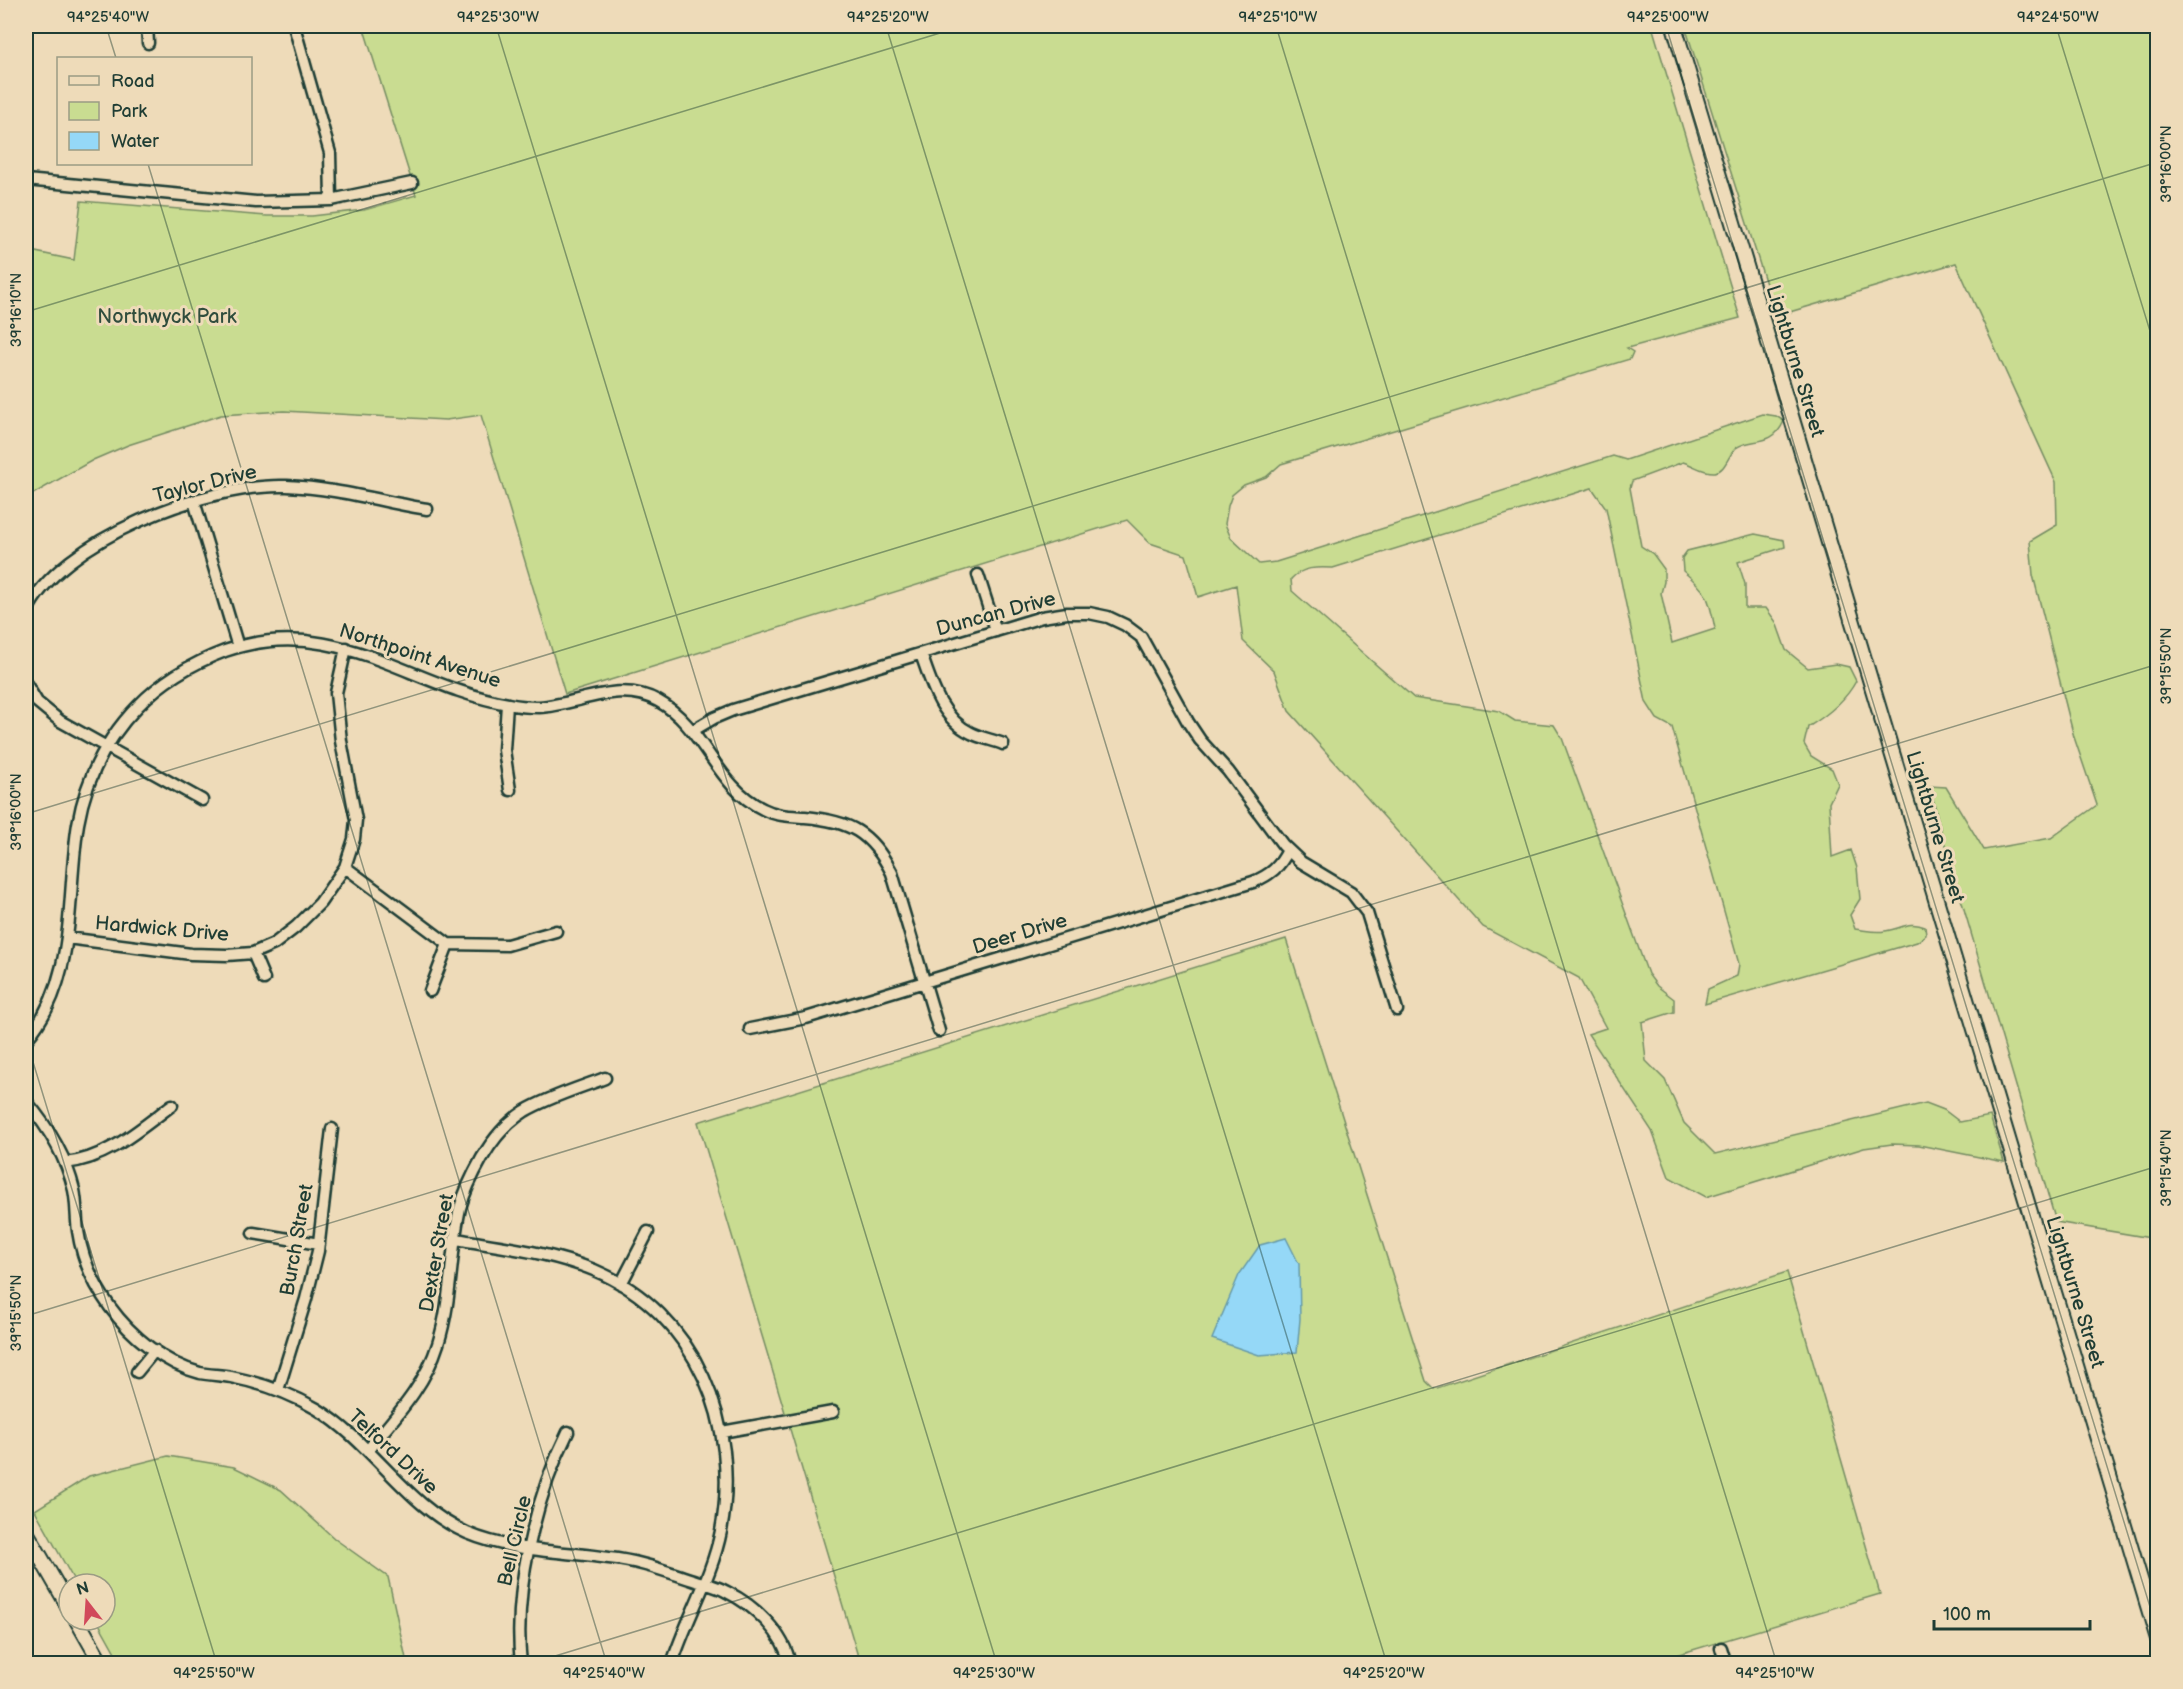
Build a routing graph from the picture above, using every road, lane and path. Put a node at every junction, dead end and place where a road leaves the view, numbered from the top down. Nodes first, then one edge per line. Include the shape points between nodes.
1 (147, 26) edge
2 (294, 26) edge
3 (1674, 26) edge
4 (148, 43) dead end
5 (26, 180) edge
6 (412, 183) dead end
7 (331, 200) junction
8 (194, 501) junction
9 (427, 509) dead end
10 (978, 575) dead end
11 (26, 613) edge
12 (996, 631) junction
13 (238, 647) junction
14 (345, 648) junction
15 (921, 654) junction
16 (26, 684) edge
17 (507, 704) junction
18 (692, 731) junction
19 (1003, 744) dead end
20 (105, 746) junction
21 (510, 790) dead end
22 (202, 800) dead end
23 (1288, 850) junction
24 (345, 867) junction
25 (556, 931) dead end
26 (67, 938) junction
27 (448, 944) junction
28 (253, 953) junction
29 (264, 979) dead end
30 (924, 982) junction
31 (430, 992) dead end
32 (1397, 1010) dead end
33 (750, 1029) dead end
34 (939, 1031) dead end
35 (26, 1040) edge
36 (605, 1078) dead end
37 (26, 1101) edge
38 (172, 1105) dead end
39 (332, 1129) dead end
40 (65, 1162) junction
41 (648, 1232) dead end
42 (253, 1233) dead end
43 (456, 1239) junction
44 (319, 1244) junction
45 (621, 1284) junction
46 (155, 1350) junction
47 (137, 1372) dead end
48 (278, 1390) junction
49 (833, 1412) dead end
50 (568, 1432) dead end
51 (722, 1432) junction
52 (368, 1450) junction
53 (26, 1532) edge
54 (529, 1549) junction
55 (704, 1582) junction
56 (57, 1586) edge
57 (84, 1632) edge
58 (2157, 1639) edge
59 (1722, 1648) dead end
60 (102, 1664) edge
61 (520, 1664) edge
62 (672, 1664) edge
63 (790, 1664) edge
64 (1726, 1664) edge

1 - 4 street
2 - 7 street via 330,153
3 - 58 main road, Lightburne Street
5 - 7 street via 256,202
6 - 7 street
8 - 9 street, Taylor Drive via 257,487 285,486
8 - 11 street, Taylor Drive via 156,513 74,559 40,590
8 - 13 street
10 - 12 street
12 - 15 street, Duncan Drive
12 - 23 street, Duncan Drive via 1042,617 1089,613 1108,617 1141,637 1200,740
13 - 14 street, Northpoint Avenue via 288,640
13 - 20 street, Northpoint Avenue via 192,665 164,683 120,725
14 - 17 street, Northpoint Avenue
14 - 24 street, Hardwick Drive via 336,693 356,820
15 - 18 street, Duncan Drive via 733,710
15 - 19 street via 934,692 945,709 970,732
16 - 20 street via 37,702
17 - 18 street, Northpoint Avenue via 539,707 619,691 636,693 675,712
17 - 21 street via 504,750
18 - 30 street, Northpoint Avenue via 732,786 747,800 775,814 832,820 850,826 882,853 892,873
20 - 22 street
20 - 26 street, Northpoint Avenue via 79,820
23 - 30 street, Deer Drive via 1274,870 1253,882
23 - 32 street, Duncan Drive via 1352,892 1367,913
24 - 27 street
24 - 28 street, Hardwick Drive via 320,903 296,927 274,944
25 - 27 street via 507,945
26 - 28 street, Hardwick Drive via 191,954
26 - 35 street, Northpoint Avenue via 52,999
27 - 31 street
28 - 29 street, Hardwick Drive
30 - 33 street, Deer Drive via 806,1018
30 - 34 street, Northpoint Avenue
36 - 43 street, Dexter Street via 525,1111 501,1130 466,1191
37 - 40 street, Telford Drive via 48,1128
38 - 40 street via 126,1140 84,1159
39 - 44 street, Burch Street
40 - 46 street, Telford Drive via 74,1190 79,1238 91,1274 122,1322
41 - 45 street
42 - 44 street
43 - 45 street via 569,1261
43 - 52 street, Dexter Street via 441,1332 428,1369 408,1402
44 - 48 street, Burch Street
45 - 51 street via 658,1313 684,1343 708,1385
46 - 47 street
46 - 48 street, Telford Drive via 200,1373 228,1376
48 - 52 street, Telford Drive via 324,1414
49 - 51 street
50 - 54 street, Bell Circle via 549,1473
51 - 55 street via 725,1502 714,1559
52 - 54 street, Telford Drive via 416,1499 449,1524 486,1540
53 - 56 main road
54 - 55 street, Telford Drive via 641,1563
54 - 61 street, Bell Circle via 520,1599
55 - 62 street
55 - 63 street, Telford Drive via 746,1603 761,1617 782,1644
57 - 60 main road
59 - 64 street

